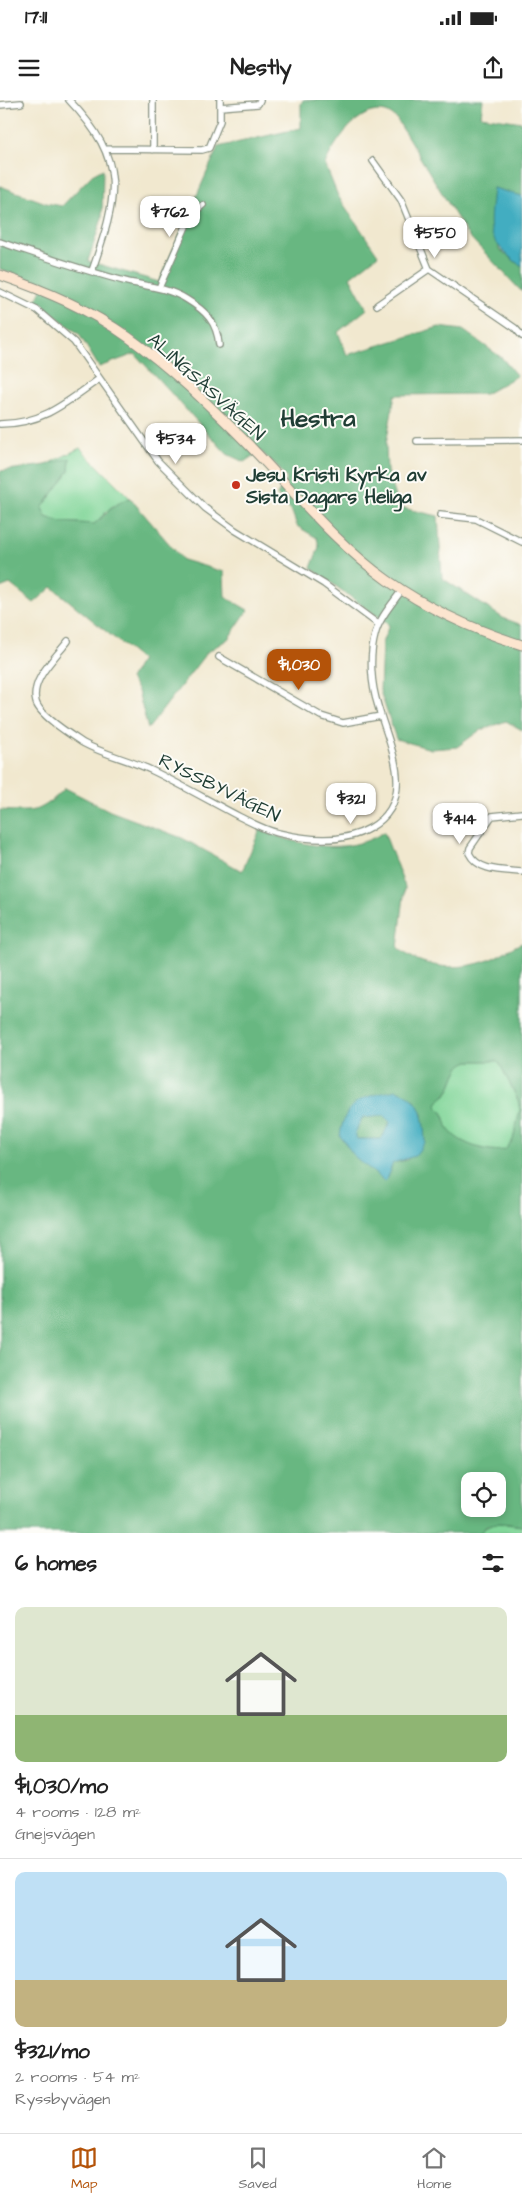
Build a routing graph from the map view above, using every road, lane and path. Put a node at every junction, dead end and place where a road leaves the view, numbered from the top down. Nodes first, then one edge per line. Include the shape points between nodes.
1 (69, 100) edge
2 (153, 100) edge
3 (260, 100) edge
4 (21, 103) dead end
5 (220, 103) edge
6 (0, 105) edge
7 (106, 149) junction
8 (153, 150) junction
9 (372, 161) dead end
10 (202, 206) dead end
11 (0, 242) edge
12 (429, 269) junction
13 (92, 271) junction
14 (0, 275) edge
15 (159, 288) junction
16 (0, 292) edge
17 (377, 305) dead end
18 (522, 336) edge
19 (219, 346) dead end
20 (99, 379) junction
21 (0, 424) edge
22 (522, 440) edge
23 (417, 441) dead end
24 (440, 515) dead end
25 (522, 542) edge
26 (402, 590) junction
27 (378, 624) junction
28 (68, 642) dead end
29 (522, 645) edge
30 (219, 657) dead end
31 (381, 716) junction
32 (522, 813) edge
33 (522, 872) edge

1 - 7 street via 85,117
2 - 8 street
3 - 5 street via 258,104
4 - 6 street
5 - 8 street via 220,121 208,148
7 - 8 street
7 - 13 street via 112,170 112,198 108,224
9 - 12 street via 401,200
10 - 15 street via 191,215
11 - 13 street
12 - 17 street
12 - 18 street
13 - 15 street
14 - 26 main road, ALINGSÅSVÄGEN via 80,306 160,362 244,440 340,541
15 - 19 street via 185,298 205,313 218,328
16 - 20 street via 37,310 55,324 74,342
20 - 21 street via 48,414 26,423
20 - 27 street via 158,461 205,508 324,584
22 - 23 street
24 - 25 street via 476,519
26 - 27 street, RYSSBYVÄGEN
26 - 29 main road, ALINGSÅSVÄGEN via 452,618
27 - 31 street, RYSSBYVÄGEN via 374,635 372,673
28 - 31 street, RYSSBYVÄGEN via 37,682 34,691 39,710 67,732 97,749 153,771 276,833 338,838 354,835 382,820 397,792 397,769
30 - 31 street via 321,716 343,723
32 - 33 street via 492,816 469,853 484,867

